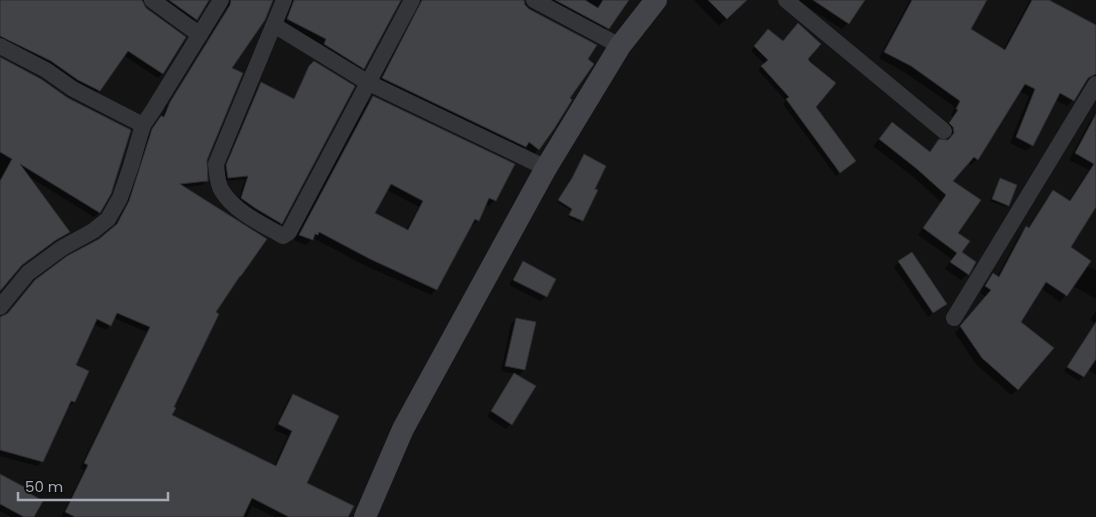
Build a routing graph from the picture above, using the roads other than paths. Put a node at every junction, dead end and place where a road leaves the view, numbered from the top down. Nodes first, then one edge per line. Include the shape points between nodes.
1 (152, 0) edge
2 (221, 0) edge
3 (284, 0) edge
4 (412, 0) edge
5 (534, 0) edge
6 (656, 0) edge
7 (786, 0) edge
8 (274, 26) junction
9 (200, 35) junction
10 (0, 46) edge
11 (620, 46) junction
12 (367, 82) junction
13 (1096, 84) edge
14 (143, 124) junction
15 (944, 130) dead end
16 (546, 168) junction
17 (1, 302) edge
18 (954, 318) dead end
19 (365, 517) edge

1 - 9 street
2 - 9 street
3 - 8 street
4 - 12 street
5 - 11 street
6 - 11 street
7 - 15 street
8 - 12 street
8 - 12 street via 216,164 221,190 244,214 283,236 289,232
9 - 14 street
10 - 14 street via 46,70 73,90
11 - 16 street
12 - 16 street
13 - 18 street
14 - 17 street via 120,198 108,219 28,274
16 - 19 street via 403,429

